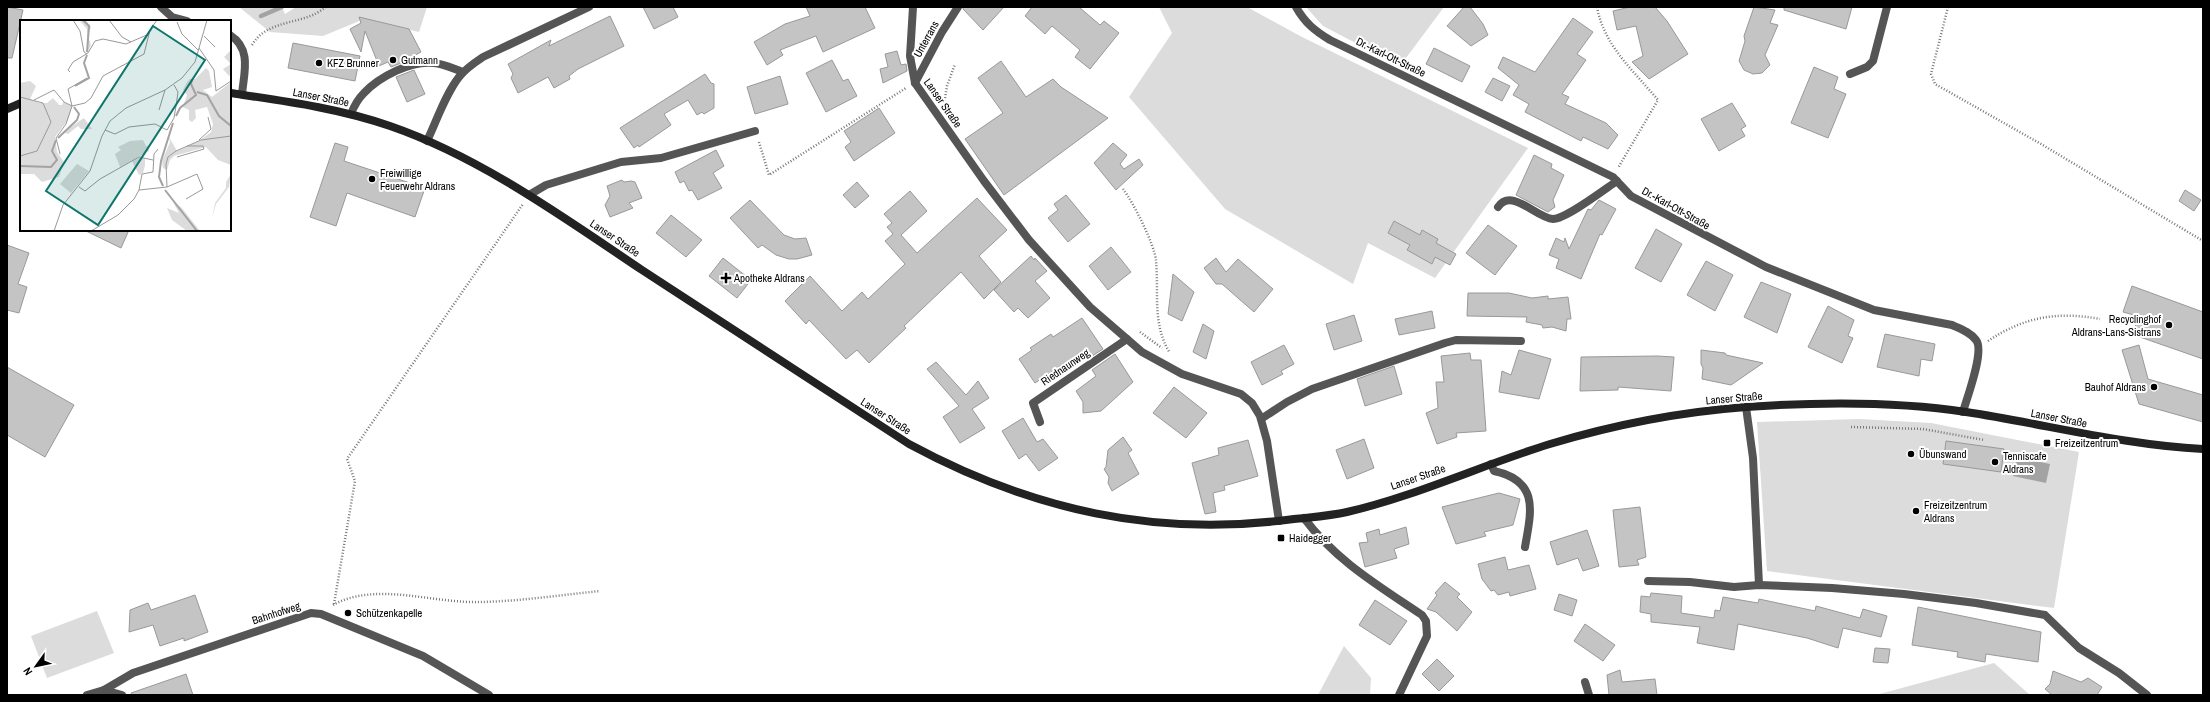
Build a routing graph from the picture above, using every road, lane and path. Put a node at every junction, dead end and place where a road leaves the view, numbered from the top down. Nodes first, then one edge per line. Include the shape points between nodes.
1 (161, 7) edge
2 (326, 7) edge
3 (589, 7) edge
4 (913, 7) edge
5 (958, 7) edge
6 (1296, 7) edge
7 (1597, 7) edge
8 (1887, 7) edge
9 (1948, 7) edge
10 (183, 20) edge
11 (231, 36) edge
12 (245, 55) junction
13 (956, 64) dead end
14 (463, 72) junction
15 (1850, 74) dead end
16 (915, 82) junction
17 (231, 93) edge
18 (242, 94) junction
19 (20, 103) edge
20 (7, 109) edge
21 (351, 114) junction
22 (941, 120) junction
23 (755, 131) joint
24 (427, 141) junction
25 (1615, 179) junction
26 (1124, 188) dead end
27 (529, 195) junction
28 (1498, 207) dead end
29 (2203, 241) edge
30 (2100, 319) dead end
31 (1140, 332) dead end
32 (1126, 339) junction
33 (1521, 341) dead end
34 (1979, 347) junction
35 (1170, 353) junction
36 (1172, 356) dead end
37 (1746, 407) junction
38 (1963, 412) junction
39 (1261, 419) junction
40 (1040, 422) dead end
41 (1851, 427) dead end
42 (1984, 440) dead end
43 (2203, 449) edge
44 (1491, 464) junction
45 (1304, 518) junction
46 (1279, 521) junction
47 (1525, 547) dead end
48 (1648, 581) dead end
49 (1759, 585) junction
50 (600, 591) dead end
51 (334, 604) junction
52 (322, 614) junction
53 (1585, 682) dead end
54 (104, 690) junction
55 (87, 695) edge
56 (122, 695) edge
57 (489, 695) edge
58 (1399, 695) edge
59 (1589, 695) edge
60 (2147, 695) edge

1 - 10 street via 172,17
2 - 12 path via 313,15 265,31 259,35
3 - 14 street via 483,57
4 - 16 street, Lanser Straße via 910,56
5 - 16 street, Unterrans
6 - 25 street, Dr.-Karl-Ott-Straße via 1312,30 1330,40
7 - 25 path via 1613,46 1658,100
8 - 15 street via 1873,61 1867,68
9 - 29 path via 1931,74 1935,84
11 - 12 street via 237,40
12 - 18 street
13 - 22 path via 948,86
14 - 21 street via 434,62 412,66 371,87 360,98
14 - 24 street via 451,90
16 - 22 street, Lanser Straße
16 - 23 path via 769,175
17 - 18 main road, Lanser Straße
18 - 21 main road, Lanser Straße
19 - 20 main road
21 - 24 main road, Lanser Straße via 391,126
22 - 32 street, Lanser Straße via 1030,240 1090,307
23 - 27 street via 661,158 621,162 546,185
24 - 27 main road, Lanser Straße
25 - 28 street via 1575,209 1557,218 1546,217 1512,200 1504,201
25 - 34 street, Dr.-Karl-Ott-Straße via 1631,196 1766,267 1874,310 1952,325 1972,336
26 - 35 path via 1155,252 1158,328
27 - 46 main road, Lanser Straße via 909,444 970,475 1019,494 1116,518 1157,524 1200,526
27 - 51 path via 346,458 356,480
30 - 34 path via 2078,315 2032,319 2010,327
31 - 35 path
32 - 39 street, Lanser Straße via 1164,366 1240,394 1252,402
32 - 40 street, Riednaunweg via 1033,403
33 - 39 street via 1456,340 1445,343 1312,389
34 - 38 street
35 - 36 path
37 - 38 main road, Lanser Straße via 1878,404
37 - 44 main road, Lanser Straße via 1696,412 1607,428
37 - 49 street via 1753,458
38 - 43 main road, Lanser Straße via 2131,442
39 - 46 street, Lanser Straße via 1267,441
41 - 42 path via 1923,429
44 - 45 main road, Lanser Straße via 1369,506
44 - 47 street via 1494,471 1518,481 1528,492 1531,509
45 - 46 main road, Lanser Straße
45 - 58 street via 1318,538 1334,553 1422,615 1426,621 1427,636
48 - 49 street via 1734,587
49 - 60 street via 1904,594 2045,615 2079,648 2119,672
50 - 51 path via 481,602 374,593 350,596
51 - 52 path
52 - 54 street, Bahnhofweg via 311,613 157,664 133,673
52 - 57 street, Bahnhofweg via 423,656
53 - 59 street
54 - 55 street, Bahnhofweg
54 - 56 street

